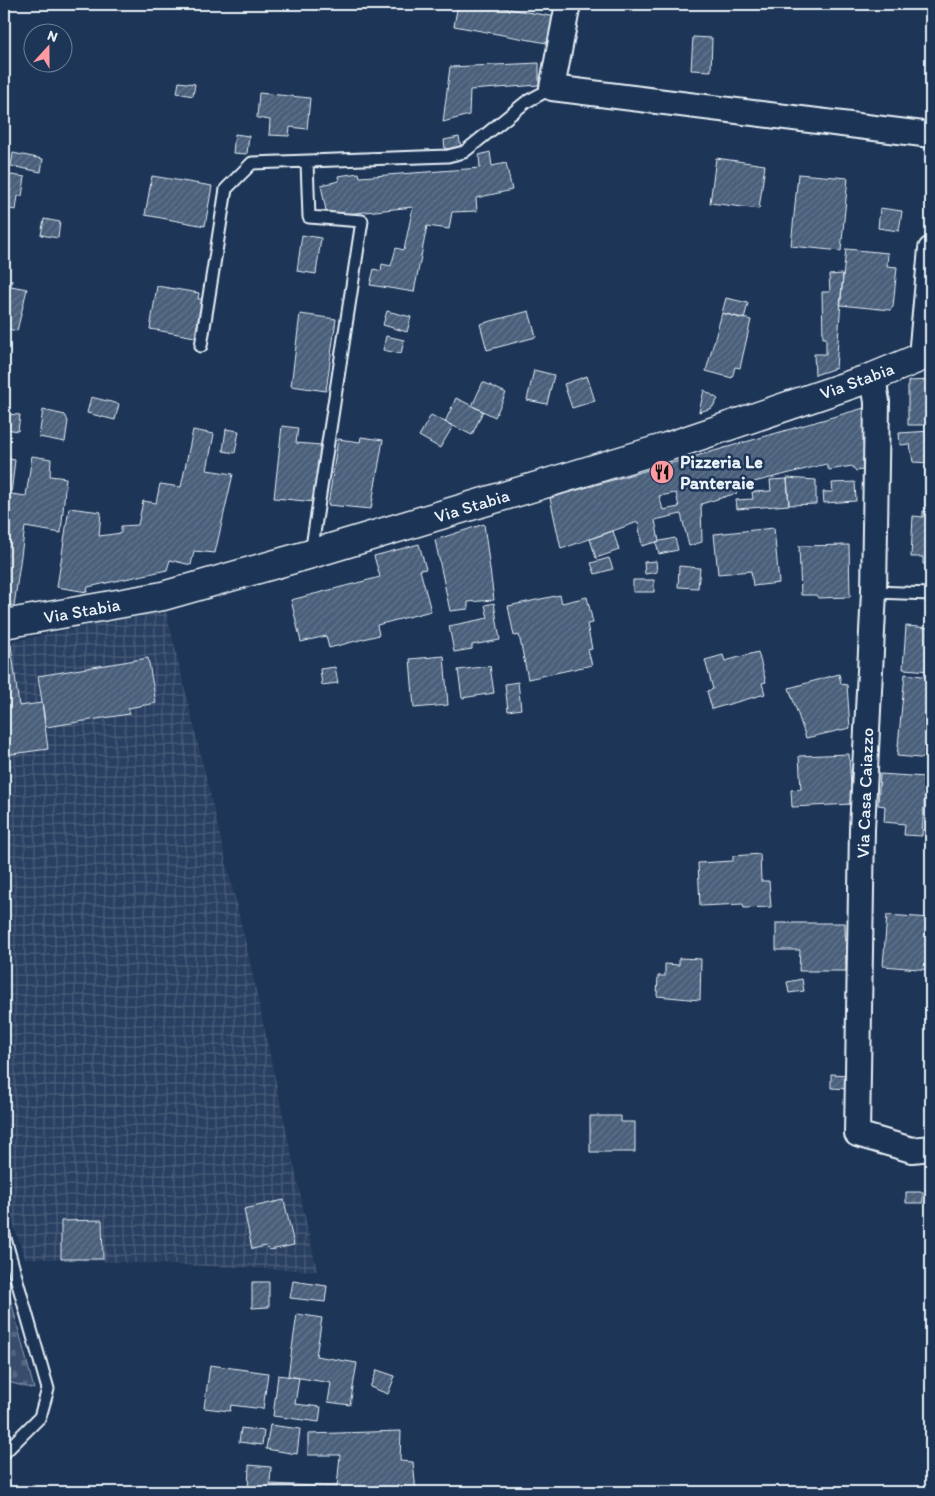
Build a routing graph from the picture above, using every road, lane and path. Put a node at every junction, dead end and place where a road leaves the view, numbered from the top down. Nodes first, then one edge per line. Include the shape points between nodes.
1 (568, 4) edge
2 (552, 88) junction
3 (931, 135) edge
4 (307, 162) junction
5 (931, 249) edge
6 (202, 346) dead end
7 (926, 354) edge
8 (873, 377) junction
9 (311, 554) junction
10 (874, 592) junction
11 (931, 594) edge
12 (4, 624) edge
13 (931, 1148) edge
14 (4, 1234) edge
15 (4, 1454) edge

1 - 2 street
2 - 3 street
2 - 4 lane via 526,102 464,152 448,156
4 - 6 lane via 252,163 226,189
4 - 9 lane via 310,217 362,221
5 - 7 street
7 - 8 main road, Via Stabia
8 - 9 main road, Via Stabia via 667,447
8 - 10 street, Via Casa Caiazzo via 877,402
9 - 12 main road, Via Stabia via 163,596
10 - 11 lane
10 - 13 street, Via Casa Caiazzo via 862,829 857,1134 912,1150
14 - 15 lane via 48,1389 40,1417

